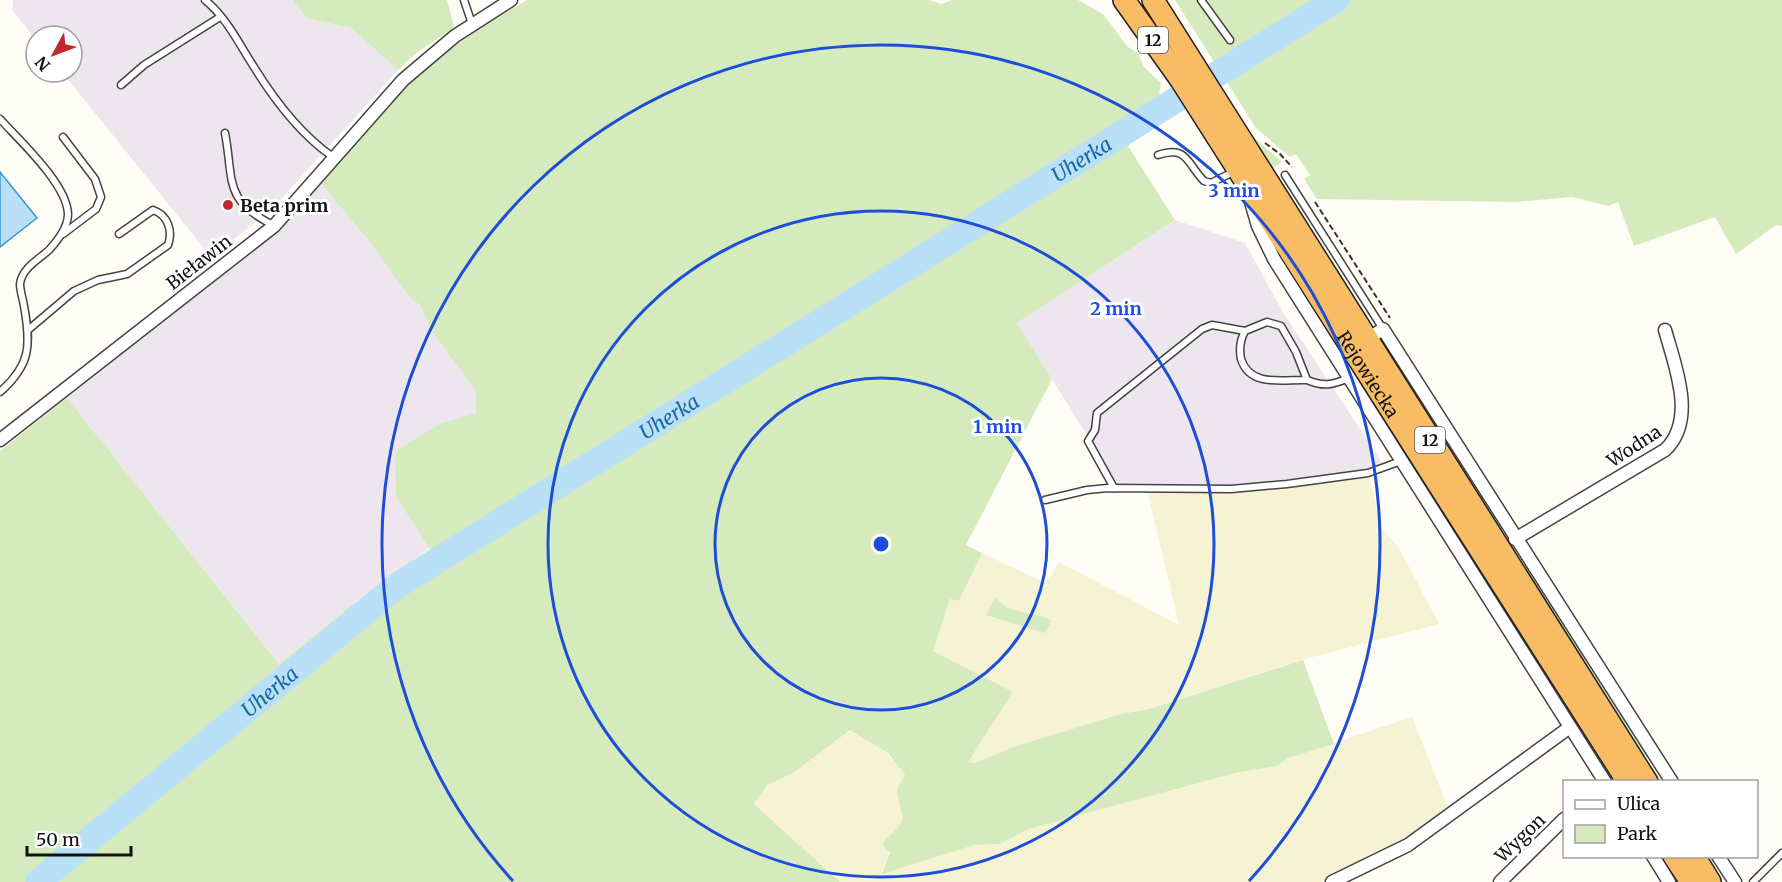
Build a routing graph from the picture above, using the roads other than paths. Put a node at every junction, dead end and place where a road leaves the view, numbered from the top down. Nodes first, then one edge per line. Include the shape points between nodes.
1 (205, 0) edge
2 (464, 0) edge
3 (511, 0) edge
4 (1124, 0) edge
5 (1153, 0) edge
6 (1201, 0) edge
7 (220, 17) junction
8 (472, 24) junction
9 (1230, 40) dead end
10 (1188, 74) junction
11 (121, 85) dead end
12 (1206, 102) junction
13 (0, 119) edge
14 (225, 133) dead end
15 (63, 137) dead end
16 (1158, 155) dead end
17 (333, 157) junction
18 (1286, 175) dead end
19 (1242, 176) junction
20 (274, 226) junction
21 (119, 234) dead end
22 (62, 235) junction
23 (28, 330) junction
24 (1665, 330) dead end
25 (1245, 331) junction
26 (1374, 334) junction
27 (1349, 377) junction
28 (1307, 380) junction
29 (0, 392) edge
30 (0, 440) edge
31 (1401, 460) junction
32 (1114, 488) junction
33 (1045, 500) dead end
34 (1515, 539) junction
35 (1570, 727) junction
36 (1604, 780) edge
37 (1627, 780) edge
38 (1646, 780) edge
39 (1671, 780) edge
40 (1563, 820) edge
41 (1782, 853) edge
42 (1654, 858) edge
43 (1675, 858) edge
44 (1695, 858) edge
45 (1719, 858) edge
46 (1332, 882) edge
47 (1500, 882) edge
48 (1669, 882) edge
49 (1691, 882) edge
50 (1710, 882) edge
51 (1735, 882) edge
52 (1753, 882) edge

1 - 7 lane
2 - 8 lane
3 - 8 street, Bieławin
4 - 10 highway, Rejowiecka / 12
5 - 10 highway, Rejowiecka / 12
6 - 9 lane
7 - 11 lane
7 - 17 lane via 288,115 309,140
8 - 17 street, Bieławin via 403,80
10 - 12 highway, Rejowiecka / 12
12 - 19 highway, Rejowiecka / 12
12 - 26 highway, Rejowiecka / 12
13 - 22 lane via 49,174 61,194 68,215
14 - 20 lane via 236,196 252,214
15 - 22 lane via 95,179 101,197 96,209
16 - 19 lane via 1166,152 1186,156 1204,181 1211,183
17 - 20 street, Bieławin
18 - 26 lane
19 - 27 street via 1258,226 1274,259
19 - 37 highway, Rejowiecka / 12
20 - 30 street, Bieławin
21 - 23 lane via 153,210 164,217 171,237 168,245 127,274 98,280 74,291
22 - 23 lane via 22,277 20,287
23 - 29 lane via 25,364
24 - 34 street, Wodna via 1680,384 1682,407 1676,441
25 - 28 lane via 1267,322 1281,326
25 - 28 lane via 1240,350 1248,372 1263,379
25 - 32 lane via 1212,325 1202,329 1097,413 1095,430 1088,441
26 - 34 street
26 - 38 highway, Rejowiecka / 12
27 - 28 lane via 1330,386
27 - 31 street
31 - 32 lane via 1368,473 1254,487
31 - 35 street
32 - 33 lane
34 - 39 street
35 - 36 street
35 - 46 street via 1408,845
40 - 47 street, Wygon
41 - 52 lane
42 - 48 street
43 - 49 highway
44 - 50 highway
45 - 51 street

